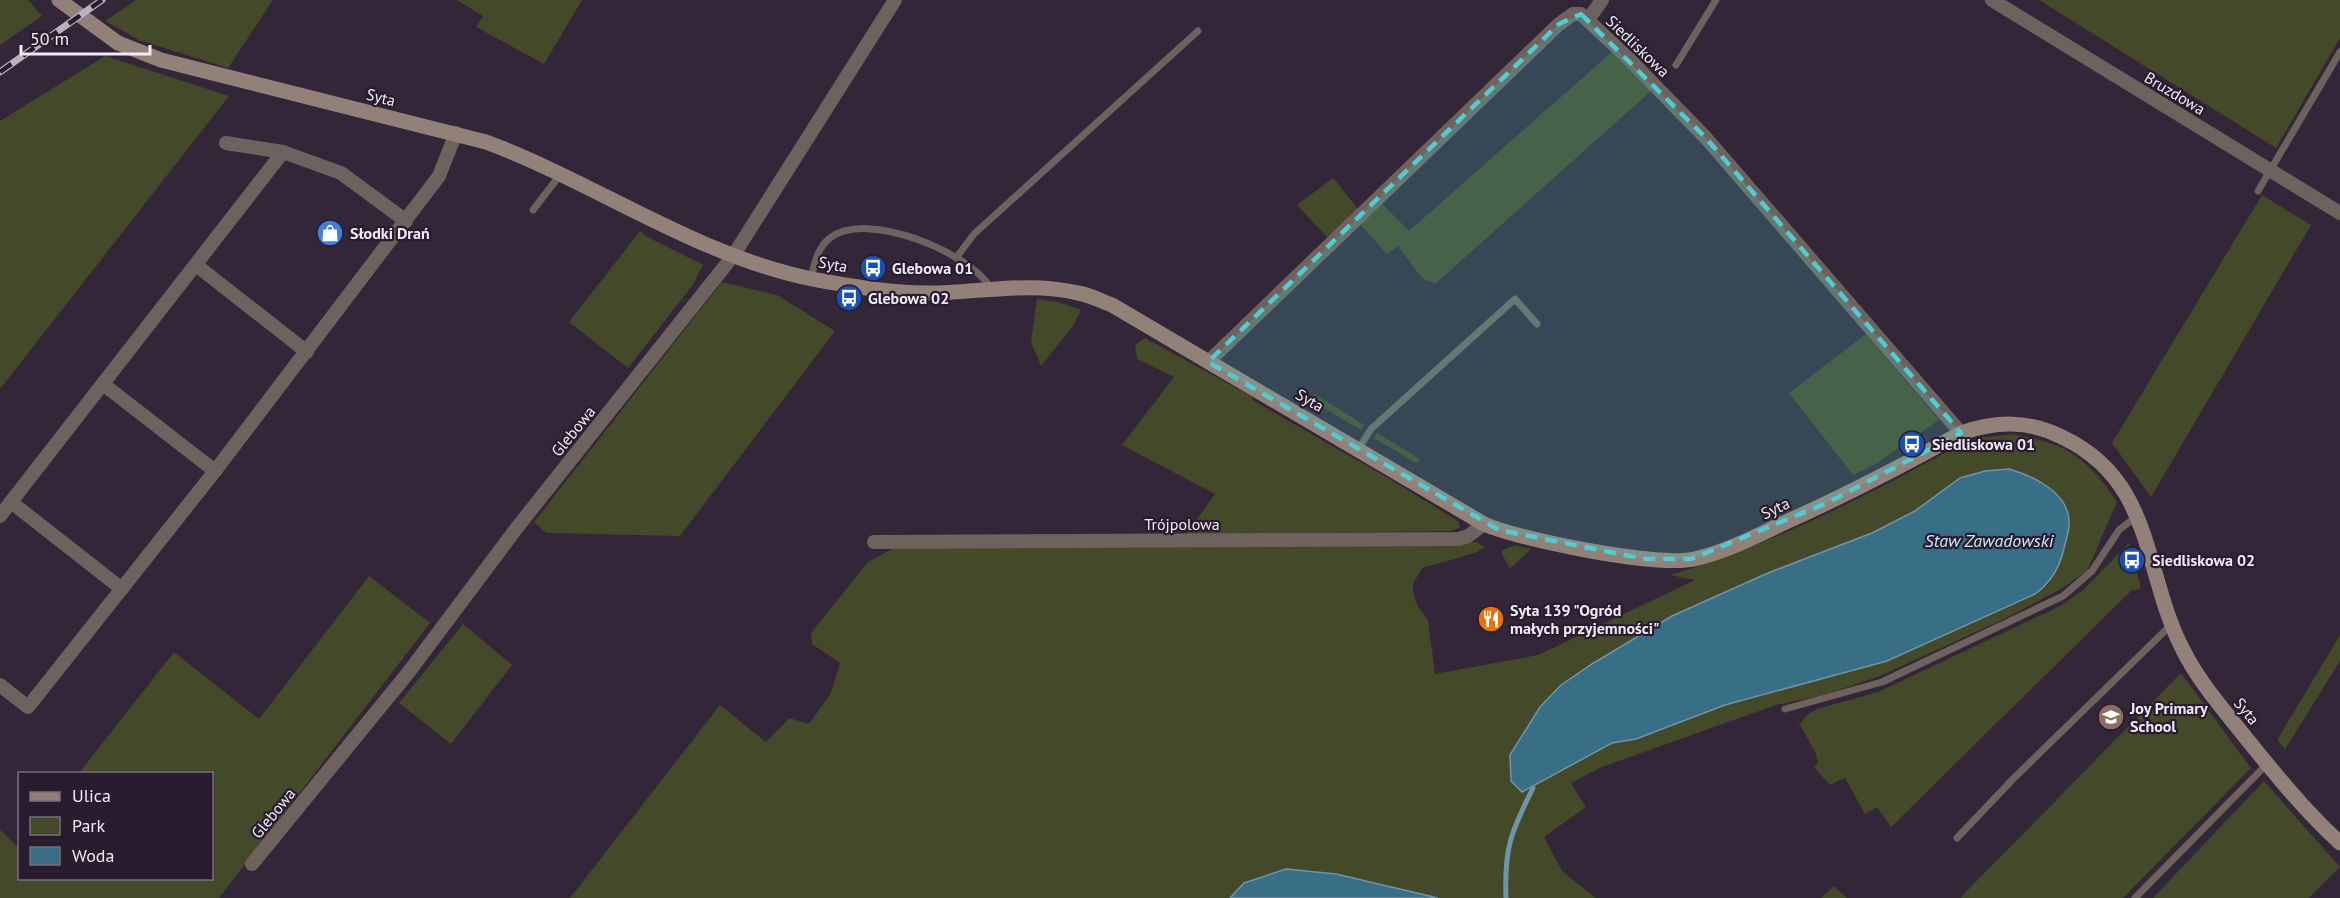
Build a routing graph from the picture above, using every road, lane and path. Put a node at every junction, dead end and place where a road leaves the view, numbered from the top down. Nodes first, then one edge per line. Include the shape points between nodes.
1 (59, 0) edge
2 (895, 0) edge
3 (1602, 0) edge
4 (1716, 0) edge
5 (1992, 0) edge
6 (1588, 20) junction
7 (1198, 31) dead end
8 (2340, 52) edge
9 (1676, 65) dead end
10 (456, 134) junction
11 (226, 143) dead end
12 (284, 152) junction
13 (2270, 170) junction
14 (560, 175) junction
15 (2258, 191) dead end
16 (533, 210) dead end
17 (2340, 213) edge
18 (406, 221) junction
19 (733, 256) junction
20 (956, 258) junction
21 (196, 265) junction
22 (811, 278) junction
23 (993, 290) junction
24 (1537, 324) dead end
25 (307, 352) junction
26 (1208, 362) junction
27 (103, 384) junction
28 (1961, 433) junction
29 (1359, 448) junction
30 (216, 471) junction
31 (11, 502) junction
32 (0, 516) edge
33 (2137, 516) junction
34 (1484, 524) junction
35 (874, 542) dead end
36 (122, 589) junction
37 (2171, 625) junction
38 (0, 685) edge
39 (1785, 709) dead end
40 (2267, 764) junction
41 (1957, 838) dead end
42 (2340, 843) edge
43 (252, 864) dead end
44 (2135, 898) edge

1 - 10 street, Syta via 118,43 161,60
2 - 19 street, Glebowa
3 - 6 street
4 - 9 lane
5 - 13 street, Bruzdowa
6 - 26 street, Siedliskowa via 1573,14 1559,24
6 - 28 street, Siedliskowa via 1706,138
7 - 20 lane via 974,234
8 - 13 lane
10 - 14 street, Syta via 507,150
10 - 18 street via 439,176
11 - 12 street
12 - 18 street via 341,173
12 - 21 street
13 - 15 lane
13 - 17 street, Bruzdowa
14 - 16 lane
14 - 19 street, Syta
18 - 25 street
19 - 22 street, Syta
19 - 43 street, Glebowa via 519,525 408,673
20 - 22 lane via 883,229 853,229 839,232 819,248
20 - 23 lane via 981,273
21 - 25 street
21 - 27 street
22 - 23 street, Syta via 904,292
23 - 26 street, Syta via 1078,292 1112,305
24 - 29 lane via 1515,299 1371,429
25 - 30 street
26 - 29 street, Syta
27 - 30 street
27 - 31 street
28 - 33 street, Syta via 1993,424 2023,424 2051,431 2097,457 2117,479
28 - 34 street, Syta via 1827,503 1743,542 1691,560 1645,559 1512,534
29 - 34 street, Syta
30 - 36 street
31 - 32 street
31 - 36 street
33 - 37 street, Syta
33 - 39 lane via 2119,530 2092,571 2063,596 1882,682
34 - 35 street, Trójpolowa via 1459,539
36 - 38 street via 28,707
37 - 40 street, Syta via 2196,673
37 - 41 lane
40 - 42 street, Syta
40 - 44 lane

